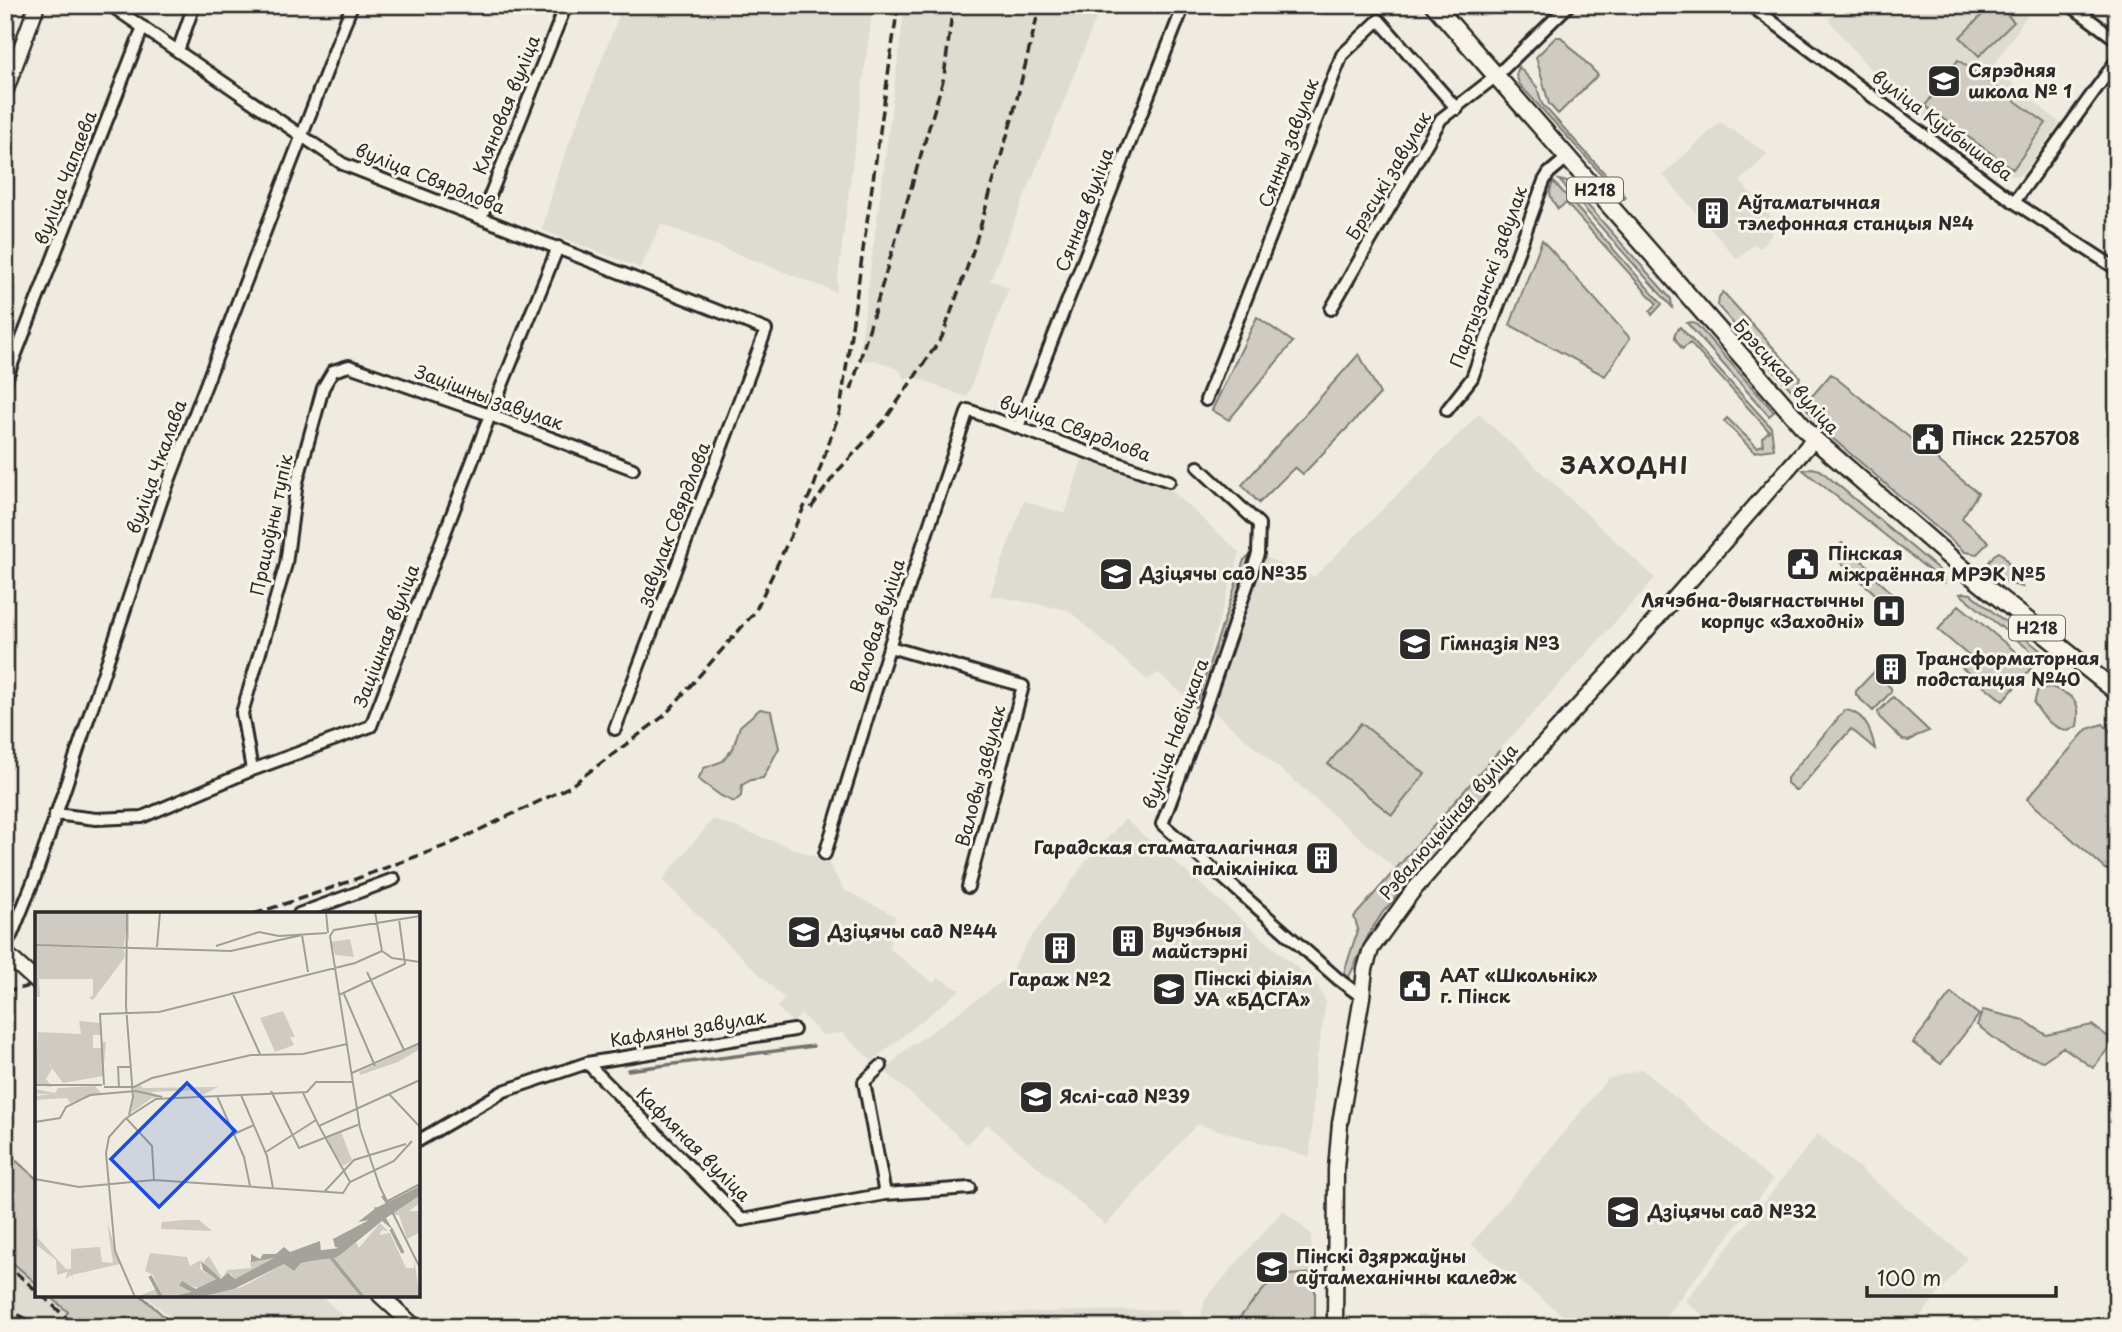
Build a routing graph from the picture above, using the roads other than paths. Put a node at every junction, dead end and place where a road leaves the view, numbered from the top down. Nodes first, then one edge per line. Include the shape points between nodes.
1 (37, 5) edge
2 (110, 5) edge
3 (194, 5) edge
4 (352, 5) edge
5 (566, 5) edge
6 (1184, 5) edge
7 (1434, 5) edge
8 (1569, 5) edge
9 (1750, 5) edge
10 (2070, 5) edge
11 (143, 27) junction
12 (2117, 40) edge
13 (178, 51) junction
14 (2117, 60) edge
15 (1495, 77) junction
16 (5, 92) edge
17 (1457, 109) junction
18 (302, 138) junction
19 (1567, 158) junction
20 (2014, 202) junction
21 (481, 218) junction
22 (558, 247) junction
23 (2117, 269) edge
24 (1331, 309) dead end
25 (766, 330) joint
26 (333, 371) joint
27 (5, 382) edge
28 (1206, 400) dead end
29 (968, 410) joint
30 (1447, 410) dead end
31 (490, 415) junction
32 (1018, 427) junction
33 (1814, 439) junction
34 (1198, 467) dead end
35 (633, 469) dead end
36 (1169, 481) dead end
37 (890, 647) junction
38 (2117, 692) edge
39 (615, 729) dead end
40 (252, 769) junction
41 (55, 814) junction
42 (825, 854) dead end
43 (394, 879) dead end
44 (968, 887) dead end
45 (304, 912) edge
46 (5, 945) edge
47 (5, 953) edge
48 (35, 980) edge
49 (1362, 997) junction
50 (794, 1030) dead end
51 (587, 1063) junction
52 (881, 1066) dead end
53 (420, 1140) edge
54 (970, 1188) dead end
55 (885, 1194) junction
56 (382, 1297) edge
57 (415, 1327) edge
58 (1335, 1327) edge

1 - 16 street
2 - 11 street, вуліца Свярдлова
3 - 13 street
4 - 18 street, вуліца Чкалава
5 - 21 street, Кляновая вуліца
6 - 32 street, Сянная вуліца
7 - 15 main road, Брэсцкая вуліца / Н218
8 - 15 street
9 - 20 street, вуліца Куйбышава
10 - 12 street
11 - 13 street, вуліца Свярдлова
11 - 27 street, вуліца Чапаева
13 - 18 street, вуліца Свярдлова
14 - 20 street
15 - 17 street, Брэсцкі завулак
15 - 19 main road, Брэсцкая вуліца / Н218
17 - 24 street, Брэсцкі завулак via 1432,132
17 - 28 street, Сянны завулак via 1379,20 1342,55
18 - 21 street, вуліца Свярдлова via 343,164
18 - 41 street, вуліца Чкалава via 162,499
19 - 30 street, Партызанскі завулак via 1544,181 1472,378
19 - 33 main road, Брэсцкая вуліца / Н218
20 - 23 street, вуліца Куйбышава
21 - 22 street, вуліца Свярдлова
22 - 25 street, вуліца Свярдлова
22 - 31 street, Зацішная вуліца
25 - 39 street, завулак Свярдлова
26 - 31 street, Зацішны завулак via 349,366
26 - 40 street, Працоўны тупік via 323,388 297,482 286,564 242,713
29 - 32 street, вуліца Свярдлова
29 - 37 street, Валовая вуліца
31 - 35 street, Зацішны завулак
31 - 40 street, Зацішная вуліца via 371,726
32 - 36 street, вуліца Свярдлова
33 - 38 main road, Брэсцкая вуліца / Н218 via 1968,573
33 - 49 street, Рэвалюцыйная вуліца via 1412,892 1371,949
34 - 49 street, вуліца Навіцкага via 1259,524 1258,554 1162,824
37 - 42 street, Валовая вуліца
37 - 44 street, Валовы завулак via 1023,686
40 - 41 street, Зацішная вуліца via 142,817 96,819
41 - 46 street, вуліца Чкалава via 36,877
43 - 45 street
47 - 48 street
49 - 58 street, Рэвалюцыйная вуліца via 1339,1123
50 - 51 street, Кафляны завулак
51 - 53 street via 504,1091
51 - 55 street, Кафляная вуліца via 743,1220
52 - 55 street via 864,1082
54 - 55 street, Кафляная вуліца
56 - 57 street

